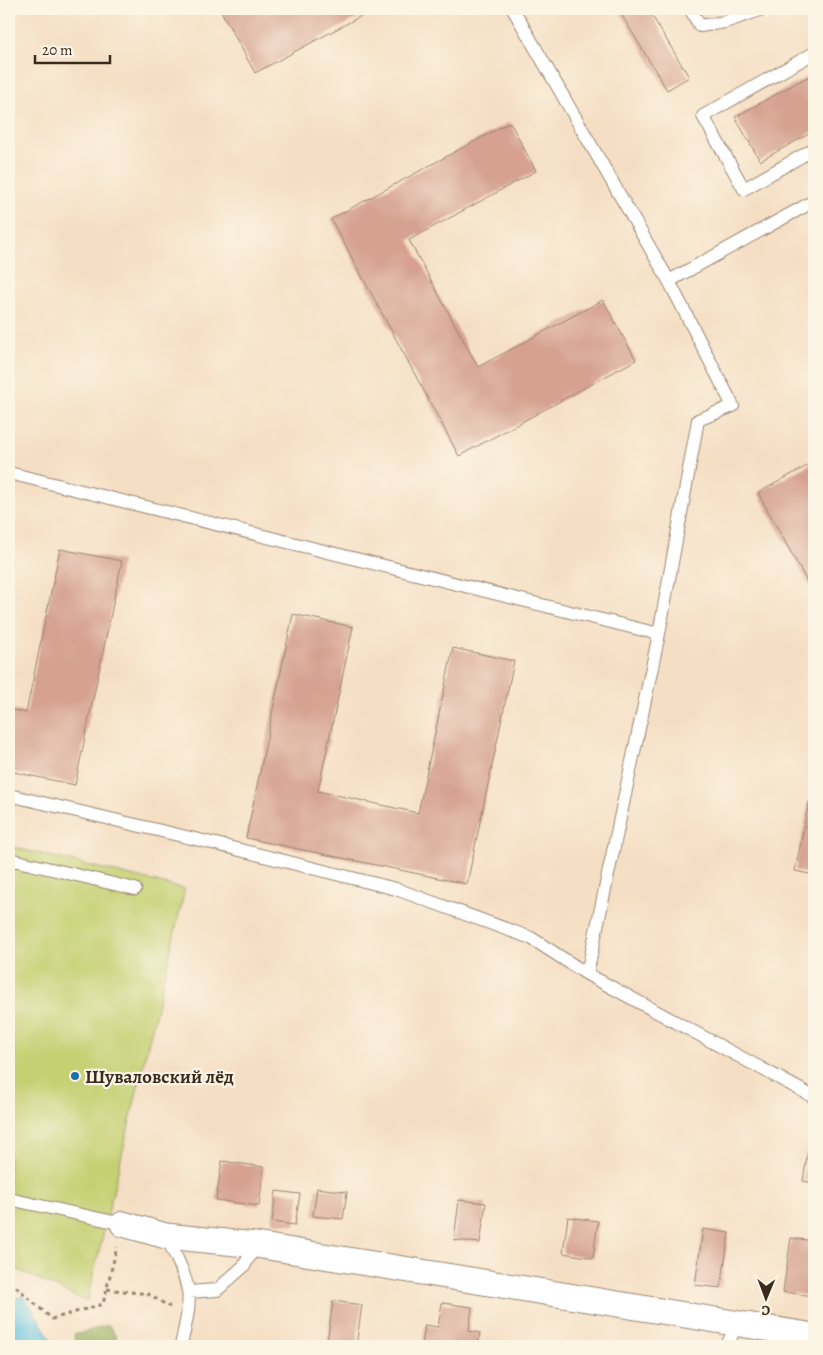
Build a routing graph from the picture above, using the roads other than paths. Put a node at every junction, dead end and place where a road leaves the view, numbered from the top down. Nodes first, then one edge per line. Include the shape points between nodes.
1 (513, 9) edge
2 (690, 9) edge
3 (762, 9) edge
4 (814, 53) edge
5 (814, 149) edge
6 (814, 201) edge
7 (669, 281) junction
8 (9, 473) edge
9 (658, 634) junction
10 (9, 795) edge
11 (9, 859) edge
12 (135, 889) dead end
13 (587, 974) junction
14 (814, 1097) edge
15 (9, 1199) edge
16 (123, 1224) joint
17 (166, 1236) junction
18 (256, 1245) junction
19 (188, 1292) junction
20 (737, 1323) junction
21 (814, 1336) edge
22 (181, 1346) edge
23 (727, 1346) edge

1 - 7 lane
2 - 3 lane via 700,26
4 - 5 lane via 703,116 744,188
6 - 7 lane
7 - 9 lane via 733,406 698,420
8 - 9 lane
9 - 13 lane
10 - 13 lane via 396,889 531,938
11 - 12 lane
13 - 14 lane
15 - 16 lane
16 - 17 street
17 - 18 street
17 - 19 lane
18 - 19 lane via 244,1266 217,1290
18 - 20 street
19 - 22 lane
20 - 21 street
20 - 23 lane

